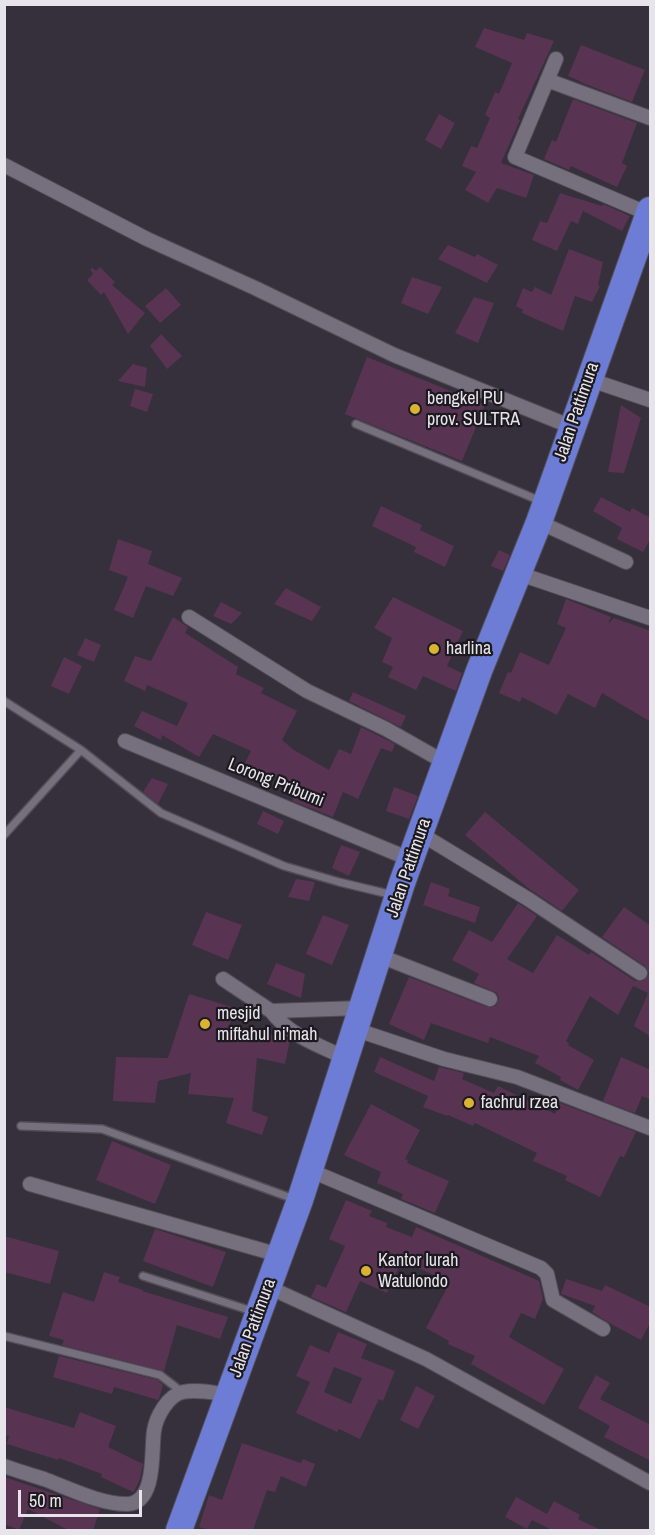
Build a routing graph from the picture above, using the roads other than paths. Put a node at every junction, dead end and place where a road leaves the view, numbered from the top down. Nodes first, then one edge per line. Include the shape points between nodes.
1 (556, 59) dead end
2 (547, 80) junction
3 (651, 118) edge
4 (4, 165) edge
5 (650, 212) edge
6 (588, 379) junction
7 (651, 400) edge
8 (356, 424) dead end
9 (572, 427) junction
10 (542, 512) junction
11 (626, 562) dead end
12 (518, 573) junction
13 (189, 617) dead end
14 (651, 618) edge
15 (4, 701) edge
16 (125, 741) dead end
17 (81, 750) junction
18 (446, 763) junction
19 (421, 834) junction
20 (4, 835) edge
21 (412, 860) junction
22 (398, 897) junction
23 (380, 956) junction
24 (640, 973) dead end
25 (223, 979) dead end
26 (490, 999) dead end
27 (270, 1011) junction
28 (358, 1018) junction
29 (346, 1058) junction
30 (21, 1126) dead end
31 (651, 1128) edge
32 (309, 1170) junction
33 (30, 1184) dead end
34 (300, 1200) junction
35 (279, 1256) junction
36 (143, 1276) dead end
37 (268, 1287) junction
38 (258, 1313) junction
39 (603, 1329) dead end
40 (4, 1336) edge
41 (182, 1392) junction
42 (229, 1395) junction
43 (4, 1466) edge
44 (651, 1483) edge
45 (179, 1530) edge

1 - 2 street
2 - 3 street
2 - 5 street via 515,157
4 - 9 street via 147,239 394,355
5 - 6 highway, Jalan Pattimura
6 - 7 street
6 - 9 highway, Jalan Pattimura
8 - 10 lane
9 - 10 highway, Jalan Pattimura
10 - 11 street
10 - 12 highway, Jalan Pattimura
12 - 14 street
12 - 18 highway, Jalan Pattimura
13 - 18 street via 307,691
15 - 17 lane
16 - 21 street, Lorong Pribumi
17 - 20 lane
17 - 22 lane via 161,813 284,866
18 - 19 highway, Jalan Pattimura
19 - 21 highway, Jalan Pattimura
19 - 24 street via 528,898
21 - 22 highway, Jalan Pattimura
22 - 23 highway, Jalan Pattimura
23 - 26 street
23 - 28 highway, Jalan Pattimura
25 - 27 street
27 - 28 street
27 - 29 street via 291,1032
28 - 29 highway, Jalan Pattimura
28 - 31 street via 444,1059 517,1077
29 - 32 highway, Jalan Pattimura
30 - 34 lane via 102,1129
32 - 34 highway, Jalan Pattimura
32 - 39 street via 541,1268 547,1274 553,1300
33 - 35 street
34 - 35 highway, Jalan Pattimura
35 - 37 highway, Jalan Pattimura
36 - 38 lane
37 - 38 highway, Jalan Pattimura
37 - 44 street via 426,1359
38 - 42 highway, Jalan Pattimura
40 - 41 lane via 160,1375
41 - 42 street
41 - 43 street via 168,1402 160,1415 154,1431 150,1478 142,1496 129,1504 106,1501
42 - 45 highway, Jalan Pattimura

